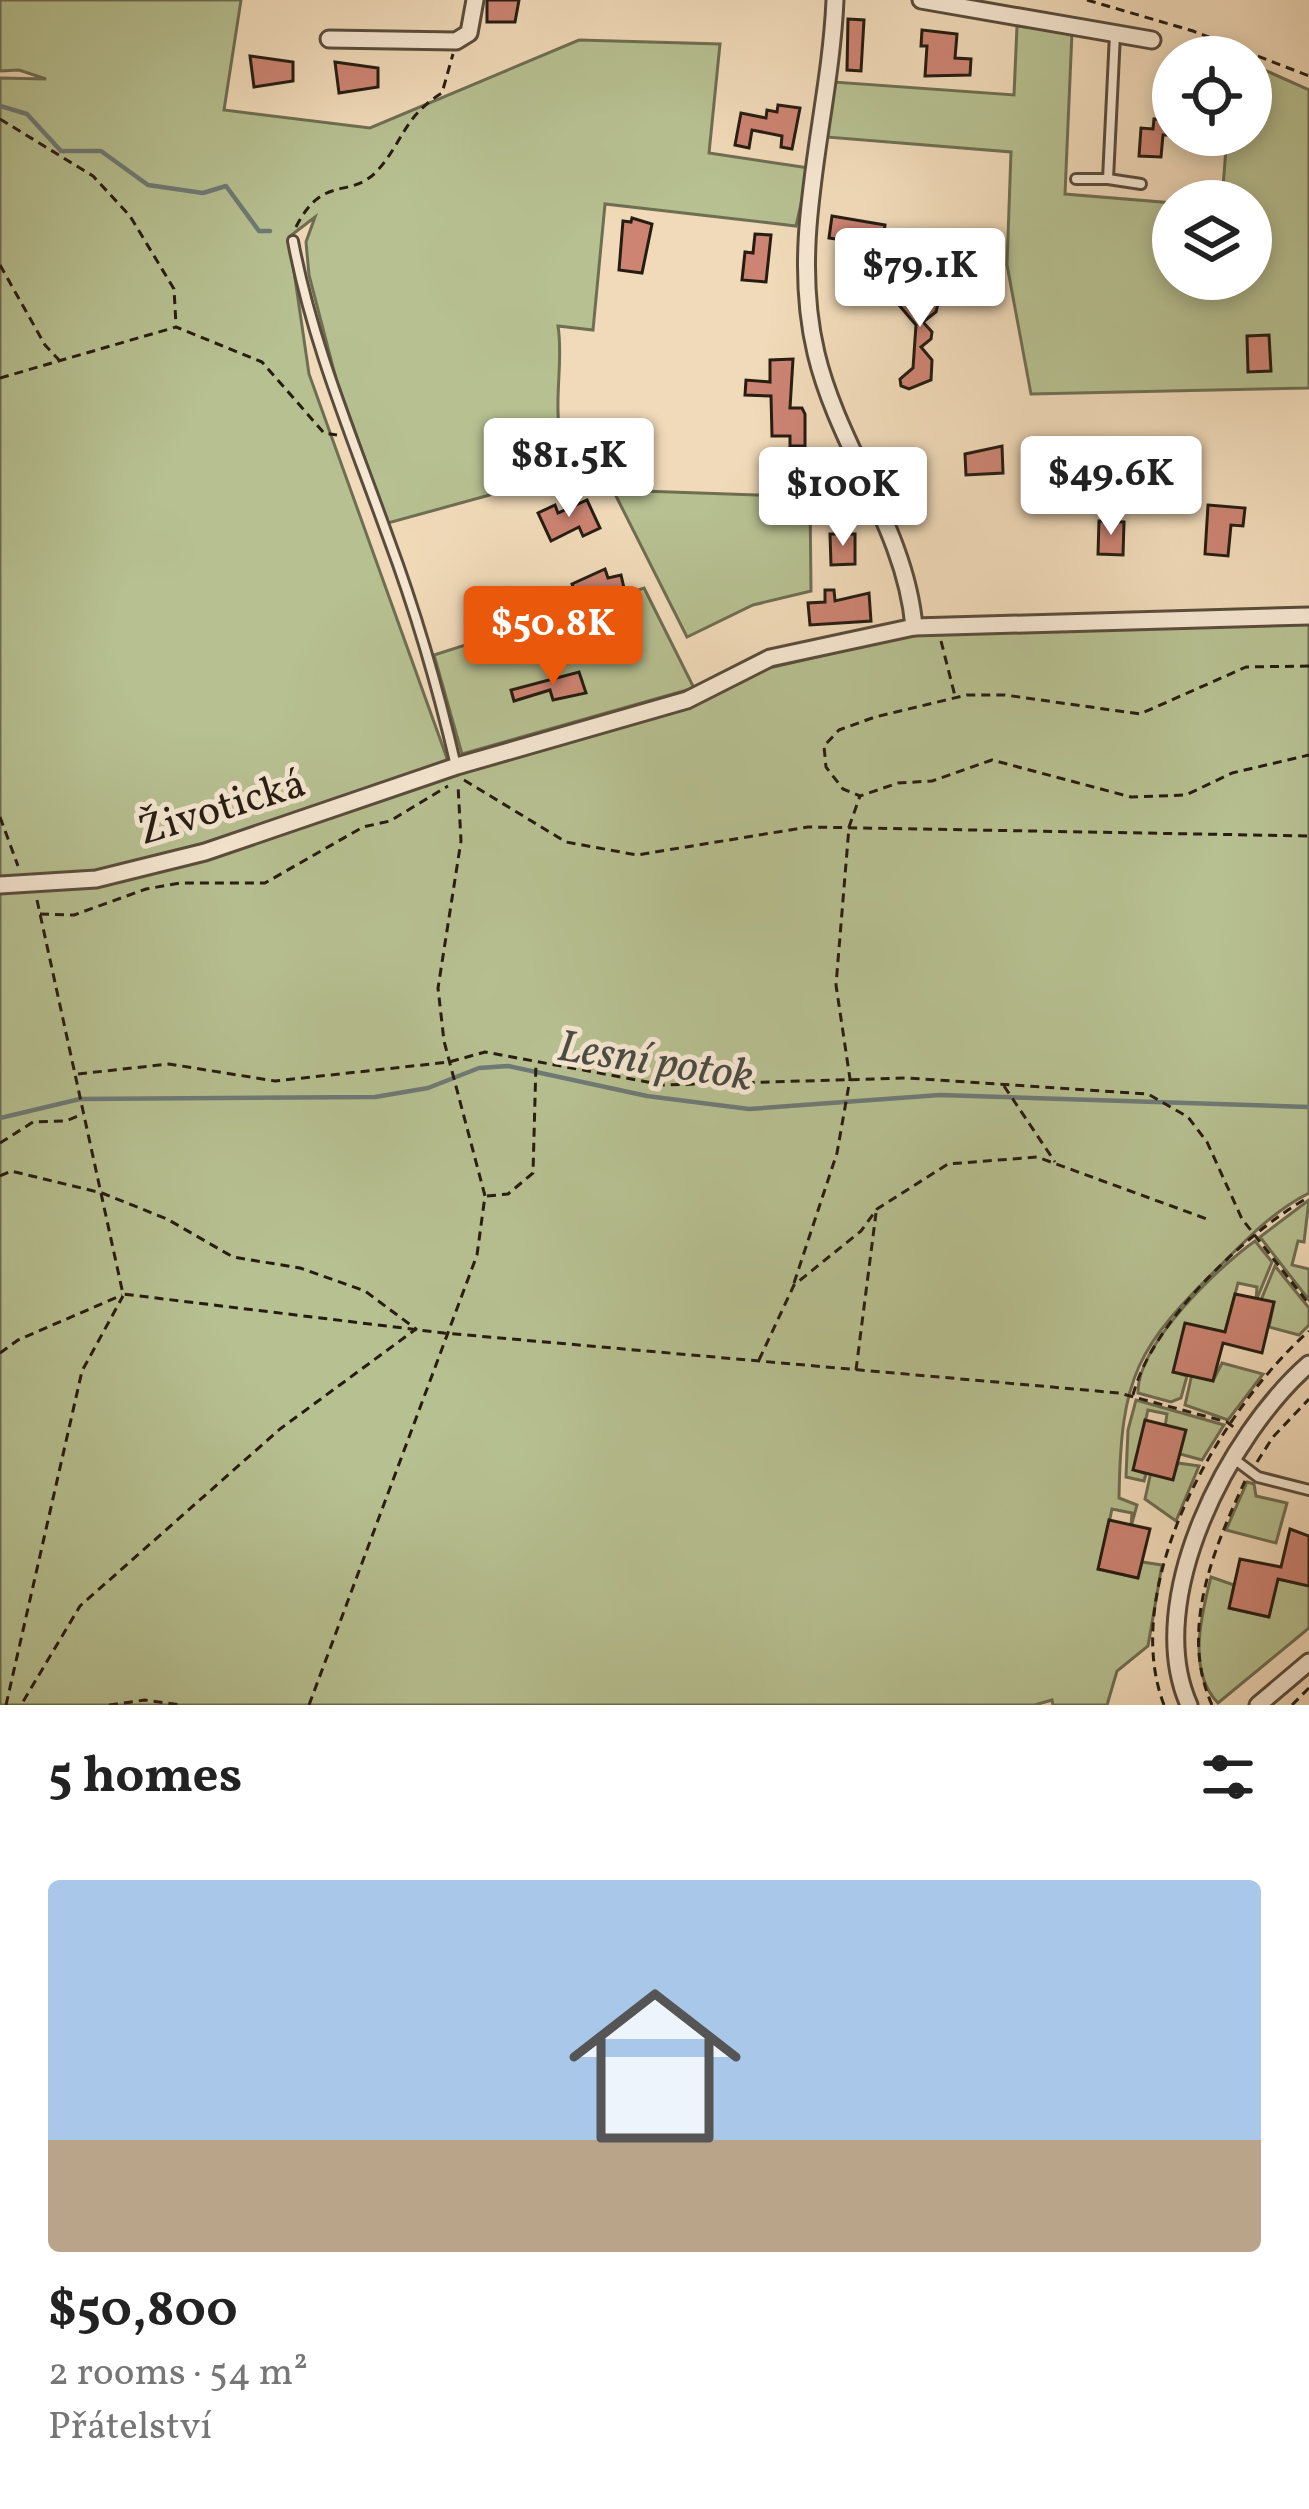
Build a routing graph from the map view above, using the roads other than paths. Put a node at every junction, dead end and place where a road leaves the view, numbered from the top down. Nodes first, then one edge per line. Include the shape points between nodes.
1 (476, 0) edge
2 (835, 0) edge
3 (921, 0) edge
4 (1115, 34) junction
5 (329, 39) dead end
6 (1152, 40) dead end
7 (1076, 178) dead end
8 (1108, 179) junction
9 (1141, 184) dead end
10 (293, 241) road end
11 (1309, 616) edge
12 (914, 627) junction
13 (457, 771) junction
14 (0, 885) edge
15 (1309, 1364) edge
16 (1233, 1458) junction
17 (1309, 1490) edge
18 (1309, 1662) edge
19 (1189, 1705) edge
20 (1258, 1705) edge

1 - 5 street via 469,33 456,41
2 - 12 street via 809,203 807,304 828,394 885,525
3 - 4 street
4 - 6 street
4 - 8 lane
7 - 8 lane
8 - 9 lane
10 - 13 lane via 302,291 434,673
11 - 12 street, Životická
12 - 13 street, Životická via 770,658 687,700
13 - 14 street, Životická via 205,852 96,879
15 - 16 street
16 - 17 lane
16 - 19 street via 1176,1606 1174,1652
18 - 20 street

